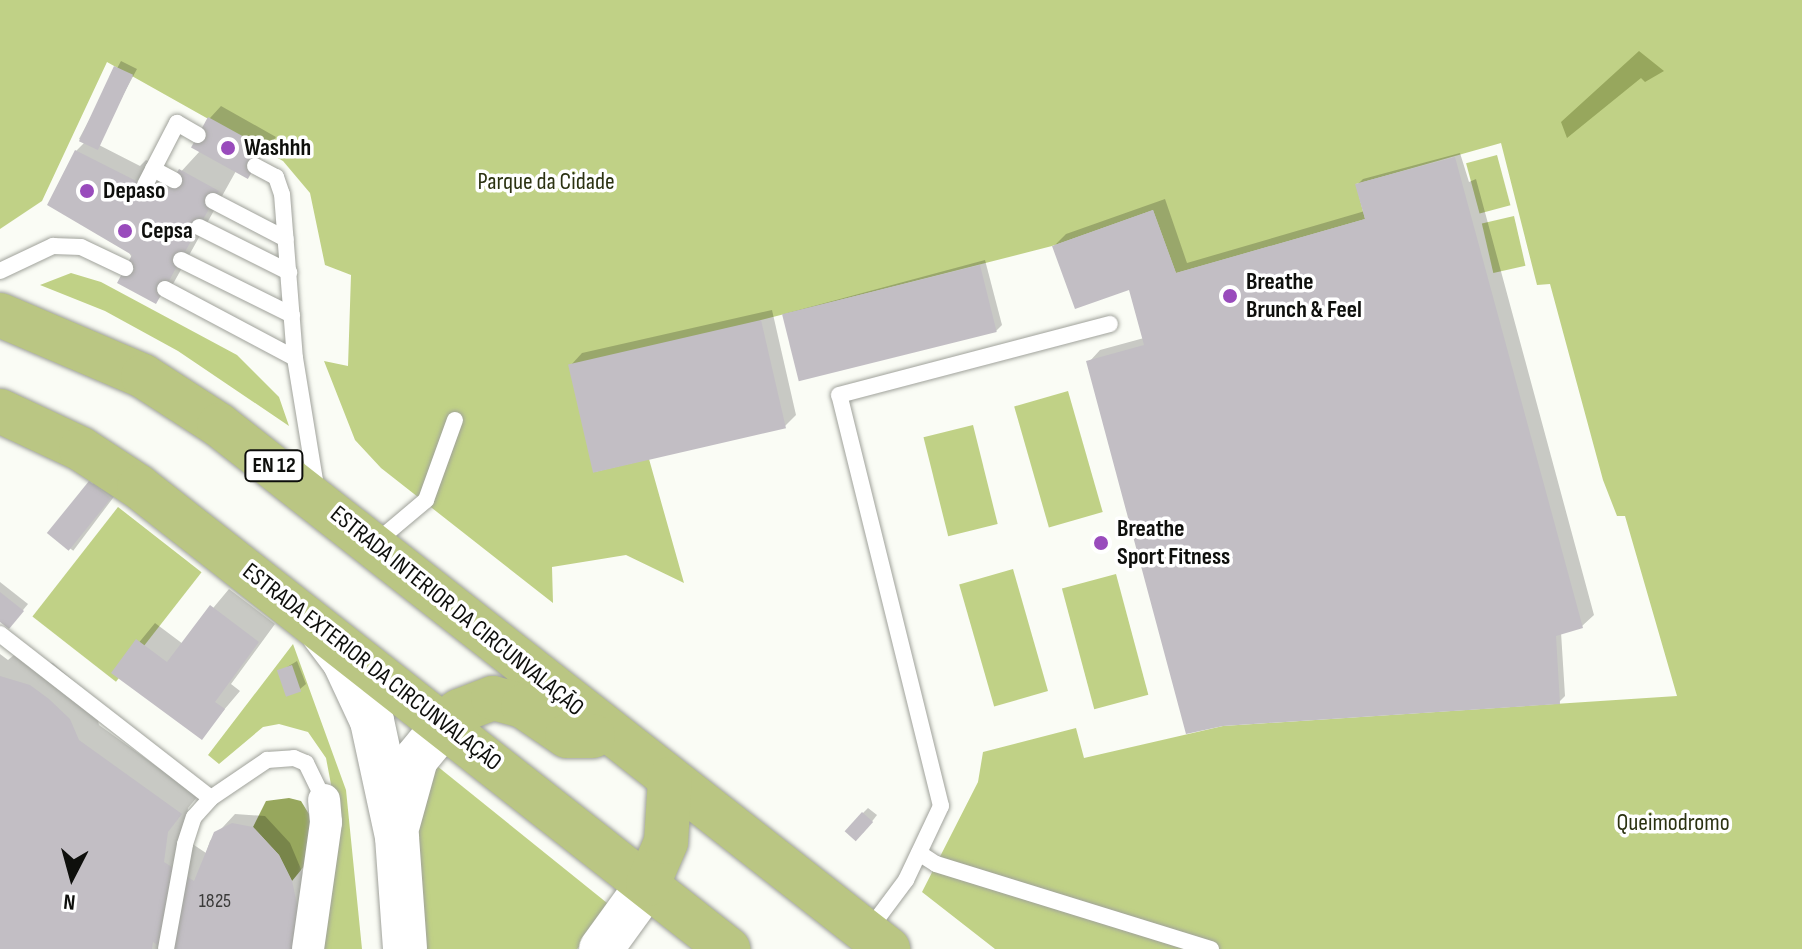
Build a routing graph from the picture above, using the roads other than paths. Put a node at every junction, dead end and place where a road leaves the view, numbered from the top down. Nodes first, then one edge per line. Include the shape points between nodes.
1 (198, 135) dead end
2 (255, 166) dead end
3 (153, 169) junction
4 (174, 180) dead end
5 (145, 185) dead end
6 (213, 201) dead end
7 (199, 227) dead end
8 (286, 239) junction
9 (181, 260) dead end
10 (125, 268) dead end
11 (0, 271) edge
12 (289, 272) junction
13 (165, 289) dead end
14 (0, 315) edge
15 (292, 315) junction
16 (1110, 324) dead end
17 (295, 358) junction
18 (0, 411) edge
19 (455, 420) dead end
20 (319, 500) junction
21 (375, 543) junction
22 (314, 621) junction
23 (0, 634) edge
24 (445, 724) junction
25 (612, 736) junction
26 (670, 779) junction
27 (211, 798) junction
28 (324, 800) joint
29 (397, 837) junction
30 (919, 853) junction
31 (648, 884) junction
32 (877, 941) edge
33 (1205, 947) edge
34 (166, 949) edge
35 (308, 949) edge
36 (405, 949) edge
37 (601, 949) edge
38 (728, 949) edge

1 - 3 lane via 177,123
2 - 8 lane via 276,177
3 - 4 lane
3 - 5 lane
6 - 8 lane
7 - 12 lane
8 - 12 lane
9 - 15 lane
10 - 11 lane via 110,251 53,246
12 - 15 lane
13 - 17 lane
14 - 20 main road, ESTRADA INTERIOR DA CIRCUNVALAÇÃO / EN 12 via 143,376
15 - 17 lane
16 - 30 lane via 839,395 941,806
17 - 20 lane
18 - 22 main road, ESTRADA EXTERIOR DA CIRCUNVALAÇÃO via 81,449 139,487
19 - 21 lane via 426,500
20 - 21 main road, ESTRADA INTERIOR DA CIRCUNVALAÇÃO / EN 12
21 - 25 main road, ESTRADA INTERIOR DA CIRCUNVALAÇÃO / EN 12
22 - 24 main road, ESTRADA EXTERIOR DA CIRCUNVALAÇÃO
22 - 29 main road via 344,661 372,721
23 - 27 lane
24 - 25 main road via 459,711 493,698 523,706 567,736
24 - 29 main road via 407,779
24 - 31 main road, ESTRADA EXTERIOR DA CIRCUNVALAÇÃO
25 - 26 main road, ESTRADA INTERIOR DA CIRCUNVALAÇÃO / EN 12
26 - 31 main road via 666,842
26 - 32 main road, ESTRADA INTERIOR DA CIRCUNVALAÇÃO / EN 12
27 - 28 lane via 255,766 294,758 306,763
27 - 34 lane via 194,817 185,844
28 - 35 street via 326,822
29 - 36 main road
30 - 32 lane
30 - 33 lane via 936,864
31 - 37 main road
31 - 38 main road, ESTRADA EXTERIOR DA CIRCUNVALAÇÃO

